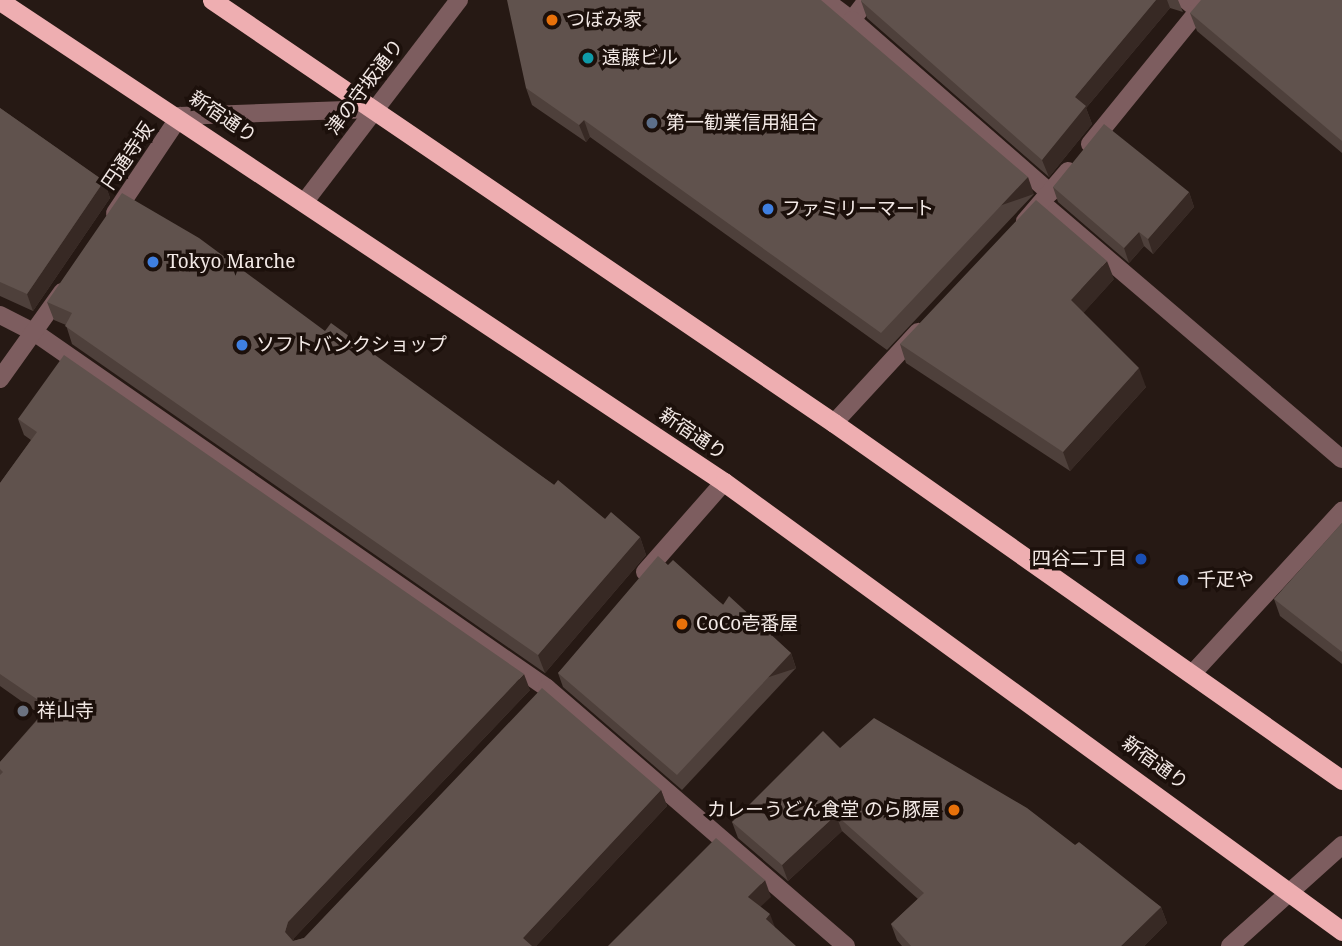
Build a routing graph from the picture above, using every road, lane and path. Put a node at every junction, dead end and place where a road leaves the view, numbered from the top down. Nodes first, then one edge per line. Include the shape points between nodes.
1 (212, 0) edge
2 (459, 0) edge
3 (825, 0) edge
4 (867, 0) edge
5 (0, 1) edge
6 (1197, 3) edge
7 (852, 20) junction
8 (374, 109) junction
9 (180, 116) junction
10 (1046, 198) junction
11 (306, 201) junction
12 (106, 226) edge
13 (1013, 233) edge
14 (70, 279) edge
15 (937, 313) edge
16 (0, 315) edge
17 (34, 332) junction
18 (0, 379) edge
19 (835, 423) junction
20 (1342, 459) edge
21 (724, 482) junction
22 (1342, 511) edge
23 (631, 589) edge
24 (559, 673) edge
25 (1192, 674) junction
26 (548, 688) junction
27 (531, 705) edge
28 (1342, 780) edge
29 (1342, 845) edge
30 (1291, 889) junction
31 (1342, 931) edge
32 (846, 946) edge
33 (1230, 946) edge

1 - 8 highway
2 - 8 street, 津の守坂通り
3 - 7 street
4 - 7 street
5 - 9 highway, 新宿通り
6 - 10 street
7 - 10 street
8 - 9 street, 円通寺坂
8 - 11 street, 津の守坂通り
8 - 19 highway
9 - 11 highway, 新宿通り
9 - 12 street, 円通寺坂
10 - 13 street
10 - 20 street
11 - 21 highway, 新宿通り
14 - 17 street
15 - 19 street
16 - 17 street
17 - 18 street
17 - 26 street
19 - 25 highway
21 - 23 street
21 - 30 highway, 新宿通り
22 - 25 street
24 - 26 street
25 - 28 highway
26 - 27 street
26 - 32 street
29 - 30 street
30 - 31 highway, 新宿通り
30 - 33 street

